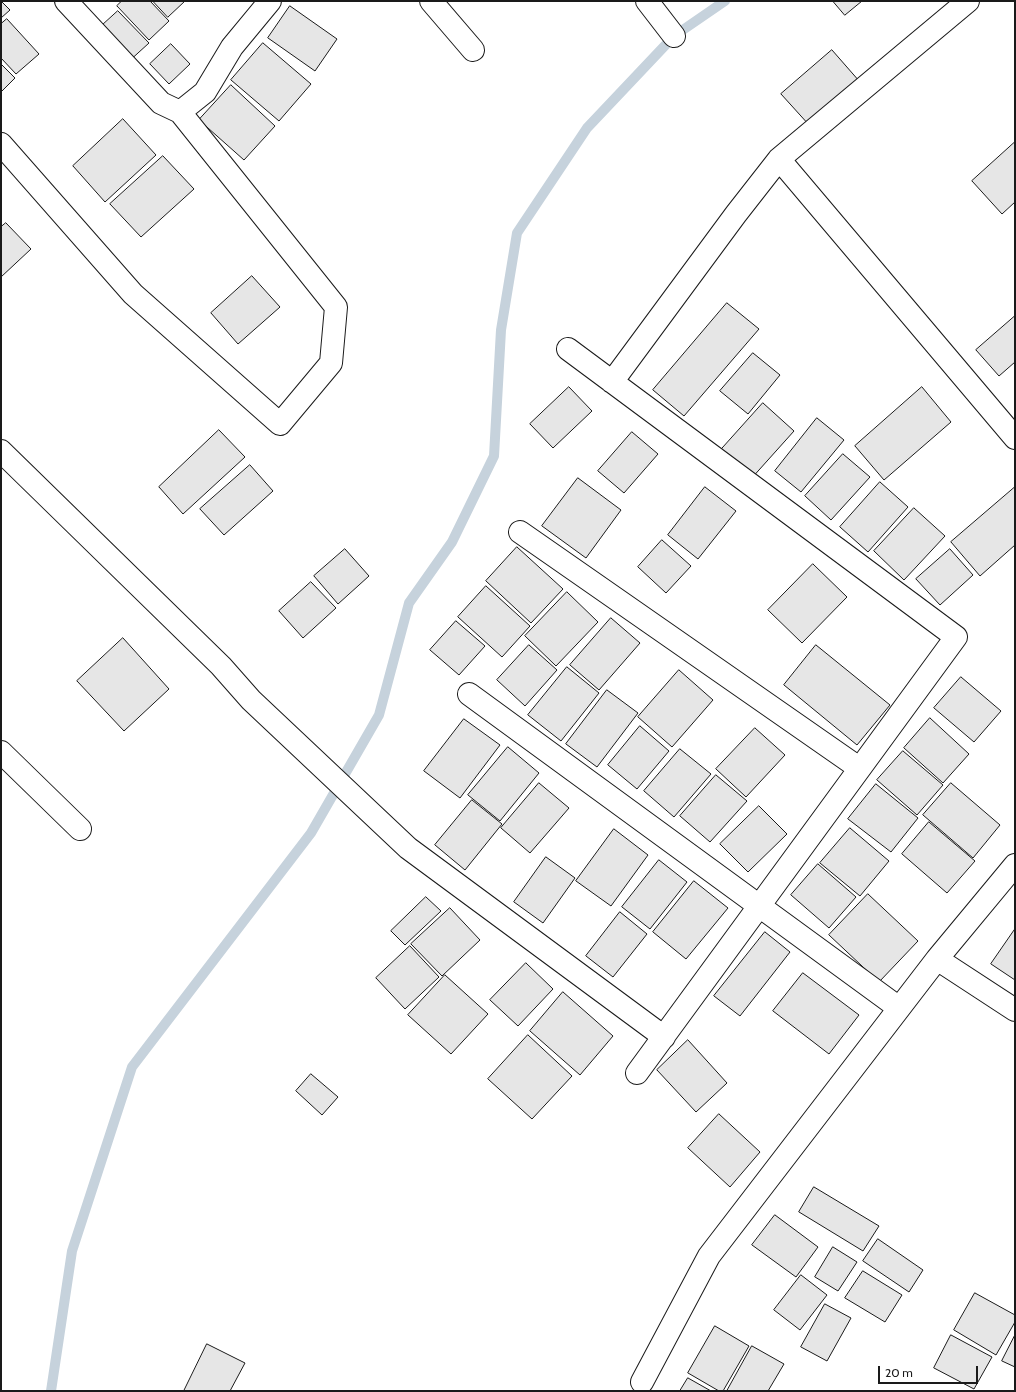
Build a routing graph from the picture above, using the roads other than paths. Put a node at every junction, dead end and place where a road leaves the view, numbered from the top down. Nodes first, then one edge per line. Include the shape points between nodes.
1 (66, 1) edge
2 (270, 1) edge
3 (431, 1) edge
4 (647, 1) edge
5 (968, 1) edge
6 (674, 36) dead end
7 (473, 50) dead end
8 (180, 112) junction
9 (1, 144) edge
10 (779, 158) junction
11 (568, 349) dead end
12 (612, 382) junction
13 (1015, 438) edge
14 (1, 451) edge
15 (520, 532) dead end
16 (468, 694) dead end
17 (1, 752) edge
18 (859, 768) junction
19 (80, 829) dead end
20 (1015, 865) edge
21 (758, 906) junction
22 (937, 959) junction
23 (899, 1008) junction
24 (1015, 1010) edge
25 (664, 1037) junction
26 (637, 1073) dead end
27 (642, 1382) dead end

1 - 8 street via 161,103
2 - 8 street via 232,47 205,92
3 - 7 street
4 - 6 street
5 - 10 street
8 - 9 street via 336,307 330,363 280,424 133,294
10 - 12 street
10 - 13 street
11 - 12 street
12 - 18 street via 956,637
14 - 25 street via 221,666 251,700 408,848
15 - 18 street
16 - 21 street
17 - 19 street
18 - 21 street
20 - 22 street
21 - 23 street
21 - 25 street
22 - 23 street
22 - 24 street
23 - 27 street via 709,1256
25 - 26 street

